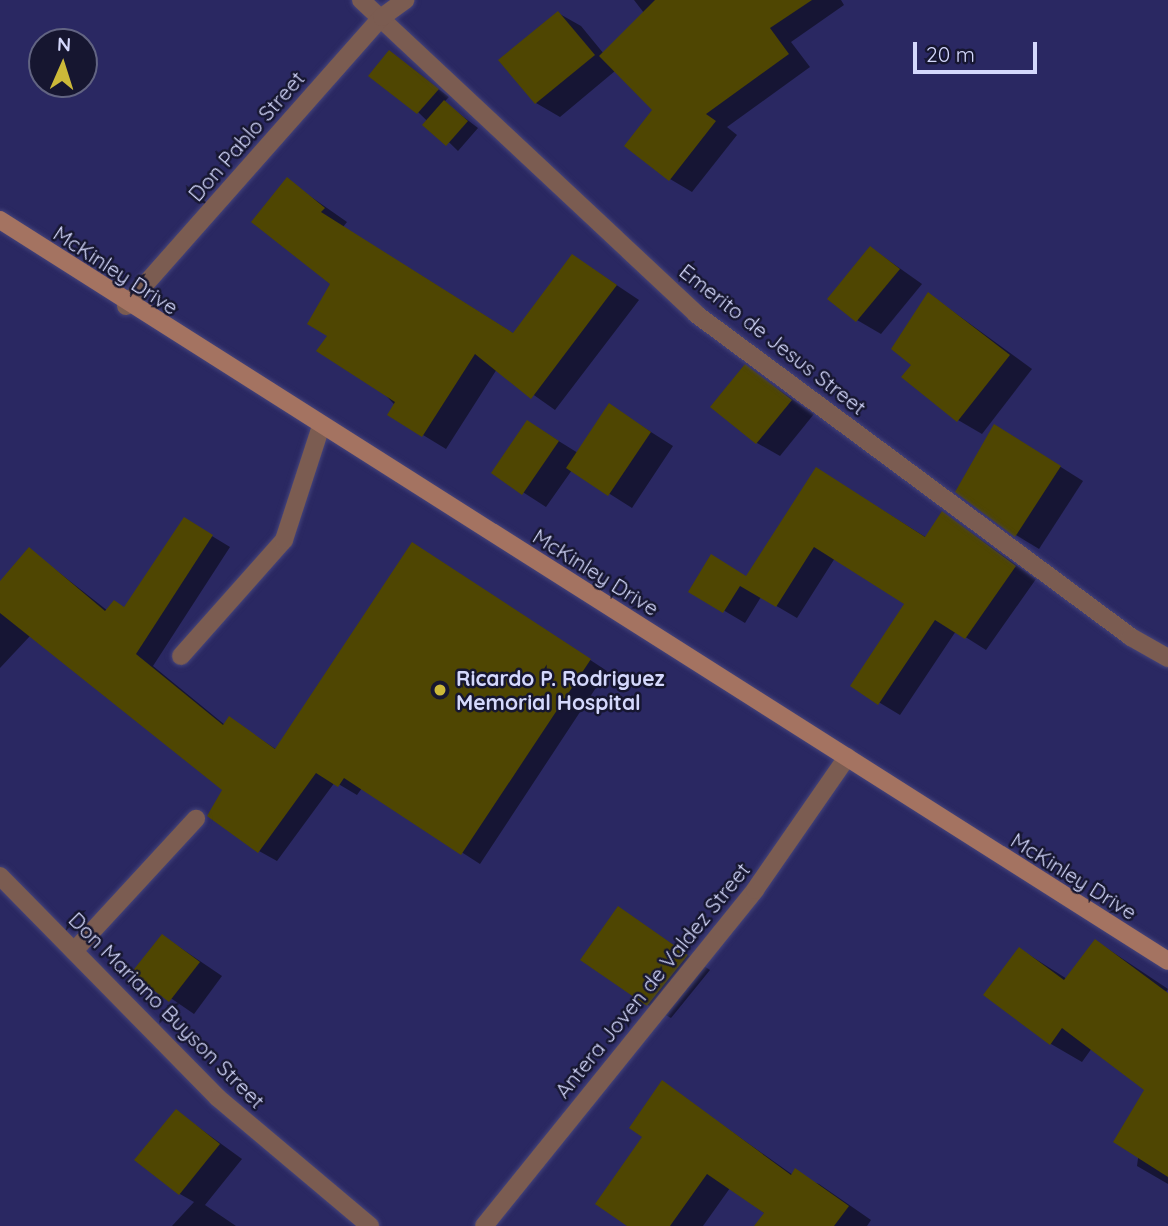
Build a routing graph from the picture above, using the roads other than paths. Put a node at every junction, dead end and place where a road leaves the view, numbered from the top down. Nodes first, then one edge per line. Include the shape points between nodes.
1 (361, 0) edge
2 (405, 0) edge
3 (382, 17) junction
4 (0, 220) edge
5 (126, 306) junction
6 (321, 426) junction
7 (181, 656) dead end
8 (1168, 657) edge
9 (847, 757) junction
10 (196, 819) dead end
11 (0, 876) edge
12 (74, 951) junction
13 (1168, 961) edge
14 (370, 1226) edge
15 (484, 1226) edge

1 - 3 street, Emerito de Jesus Street
2 - 3 street, Don Pablo Street
3 - 5 street, Don Pablo Street
3 - 8 street, Emerito de Jesus Street via 695,314 1131,637
4 - 5 main road, McKinley Drive
5 - 6 main road, McKinley Drive
6 - 7 street via 285,540
6 - 9 main road, McKinley Drive
9 - 13 main road, McKinley Drive
9 - 15 street, Antera Joven de Valdez Street via 755,890
10 - 12 street
11 - 12 street, Don Mariano Buyson Street
12 - 14 street, Don Mariano Buyson Street via 218,1098

